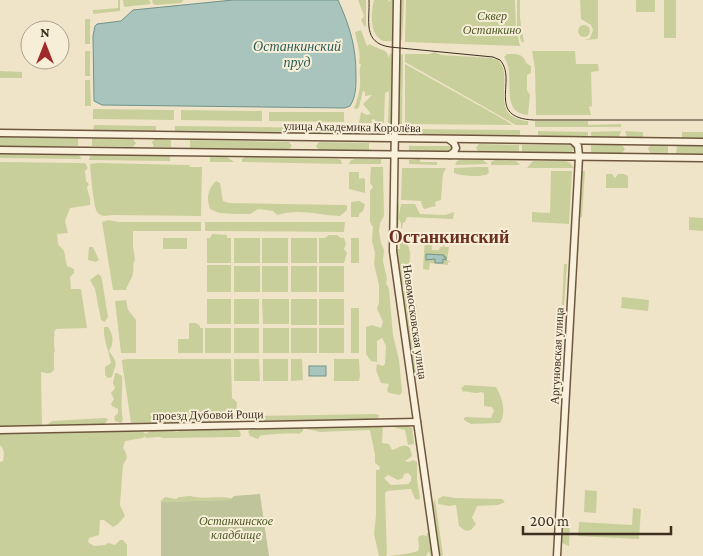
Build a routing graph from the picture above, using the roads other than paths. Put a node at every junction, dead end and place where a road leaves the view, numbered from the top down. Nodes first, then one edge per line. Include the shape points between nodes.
1 (397, 0) edge
2 (0, 133) edge
3 (395, 138) junction
4 (449, 140) junction
5 (573, 141) junction
6 (703, 142) edge
7 (0, 150) edge
8 (394, 155) junction
9 (450, 155) junction
10 (579, 157) junction
11 (703, 158) edge
12 (417, 422) junction
13 (0, 430) edge
14 (436, 556) edge
15 (557, 556) edge

1 - 3 main road, Новомосковская улица
2 - 3 main road, улица Академика Королёва
3 - 4 main road, улица Академика Королёва
3 - 8 main road, Новомосковская улица
4 - 5 main road, улица Академика Королёва
4 - 9 main road via 456,148
5 - 6 main road, улица Академика Королёва
5 - 10 main road via 578,146
7 - 8 main road
8 - 9 main road
8 - 12 main road, Новомосковская улица via 393,251
9 - 10 main road
10 - 11 main road
10 - 15 main road, Аргуновская улица
12 - 13 main road, проезд Дубовой Рощи
12 - 14 main road, Новомосковская улица

